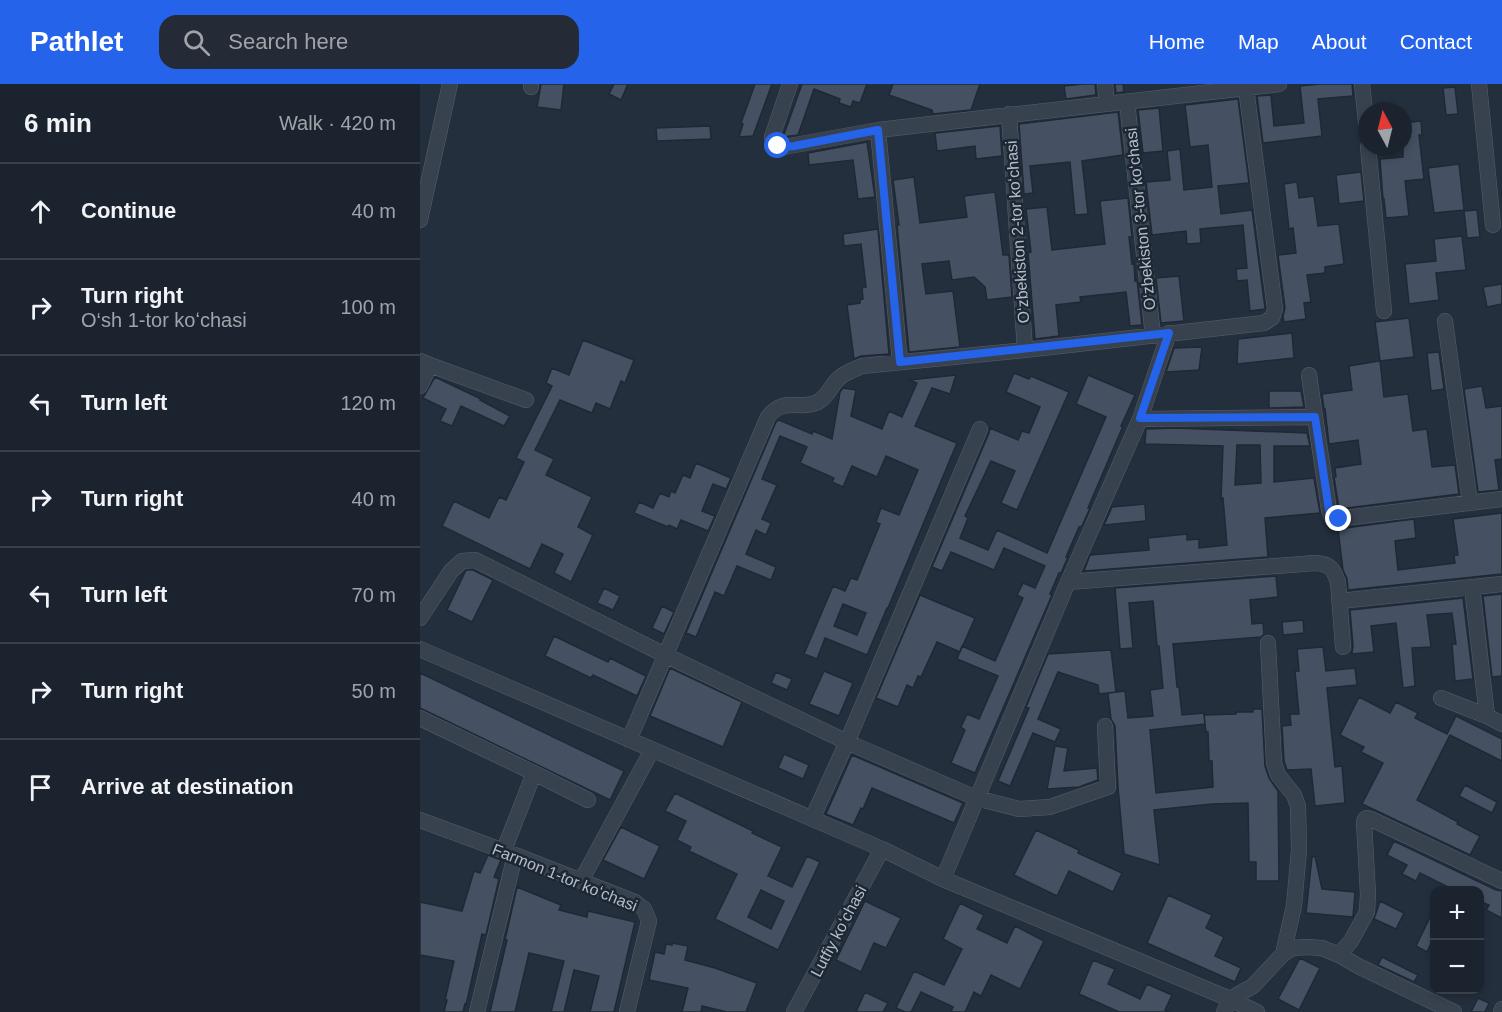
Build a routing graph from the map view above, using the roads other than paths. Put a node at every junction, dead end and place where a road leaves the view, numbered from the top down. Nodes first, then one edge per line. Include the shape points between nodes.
1 (450, 84) edge
2 (790, 84) edge
3 (1105, 84) edge
4 (1280, 84) edge
5 (1362, 84) edge
6 (1479, 84) edge
7 (1246, 86) edge
8 (1127, 102) junction
9 (1364, 102) edge
10 (1107, 104) junction
11 (1009, 114) junction
12 (878, 130) junction
13 (1369, 156) edge
14 (420, 220) edge
15 (1493, 225) dead end
16 (1384, 311) dead end
17 (1445, 321) dead end
18 (1169, 333) junction
19 (1153, 336) junction
20 (1025, 350) junction
21 (900, 362) junction
22 (425, 363) edge
23 (1309, 375) dead end
24 (420, 386) edge
25 (526, 400) dead end
26 (1315, 417) junction
27 (1140, 418) junction
28 (980, 429) dead end
29 (1502, 499) edge
30 (1470, 503) junction
31 (1068, 582) junction
32 (1502, 584) edge
33 (1472, 587) junction
34 (1340, 601) junction
35 (420, 618) edge
36 (1268, 643) dead end
37 (1343, 647) dead end
38 (420, 649) edge
39 (665, 655) junction
40 (1441, 698) dead end
41 (1487, 716) junction
42 (420, 718) edge
43 (1502, 724) edge
44 (1105, 726) dead end
45 (628, 740) junction
46 (847, 742) junction
47 (652, 750) junction
48 (534, 773) junction
49 (976, 798) junction
50 (588, 800) dead end
51 (812, 819) junction
52 (420, 820) edge
53 (882, 849) junction
54 (510, 853) junction
55 (943, 879) junction
56 (581, 880) junction
57 (1502, 881) edge
58 (1283, 954) junction
59 (1339, 955) junction
60 (1227, 1006) edge
61 (477, 1012) edge
62 (627, 1012) edge
63 (794, 1012) edge
64 (1257, 1012) edge
65 (1454, 1012) edge

1 - 14 street
2 - 12 street via 772,137 778,146
3 - 10 street
4 - 7 street
5 - 9 street
6 - 15 street
7 - 8 street
7 - 18 street via 1275,309 1272,318 1264,323
8 - 10 street
8 - 19 street, O‘zbekiston 3-tor koʻchasi
10 - 11 street
11 - 12 street
11 - 20 street, O‘zbekiston 2-tor koʻchasi
12 - 21 street
13 - 16 street
17 - 30 street
18 - 19 street
18 - 27 street
19 - 20 street
20 - 21 street
21 - 39 street via 849,371 817,402 786,405 772,412
22 - 24 street
22 - 25 street
23 - 26 street
26 - 27 street
26 - 30 street via 1330,515 1336,519
27 - 31 street
28 - 46 street
29 - 30 street
31 - 34 street via 1315,563 1325,564 1334,572
31 - 49 street
32 - 33 street
33 - 34 street
33 - 41 street
34 - 37 street
35 - 39 street via 451,571 462,561 475,560
36 - 58 street via 1274,763 1298,806 1294,906
38 - 45 street
39 - 45 street
39 - 46 street
40 - 41 street
41 - 43 street
42 - 48 street
44 - 49 street via 1108,787 1050,807 1019,809
45 - 47 street
46 - 49 street
46 - 51 street
47 - 51 street
47 - 56 street
48 - 50 street
48 - 54 street
49 - 55 street
51 - 53 street
52 - 54 street, Farmon 1-tor koʻchasi
53 - 55 street
53 - 63 street, Lutfiy koʻchasi
54 - 56 street, Farmon 1-tor koʻchasi
54 - 61 street
55 - 60 street
56 - 62 street, Farmon 1-tor koʻchasi via 635,902 644,909 649,921
57 - 59 street via 1366,818 1366,912
58 - 59 street via 1307,947
58 - 60 street via 1253,986
59 - 65 street
60 - 64 street

